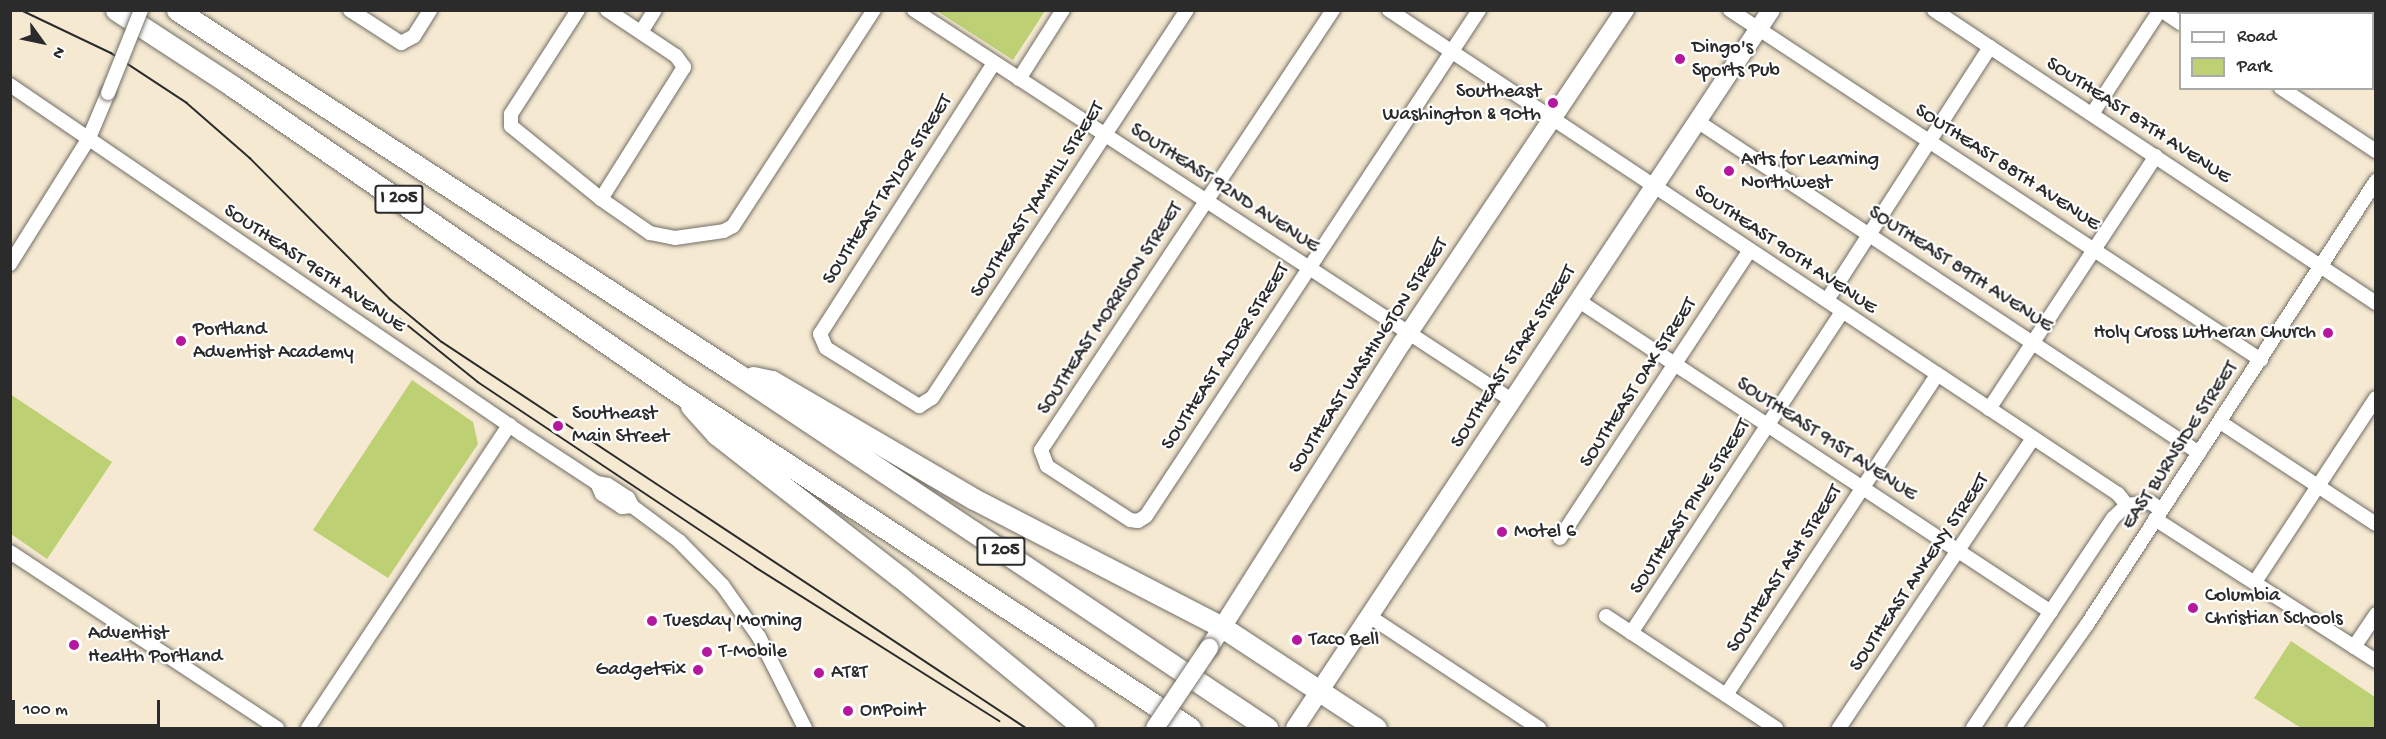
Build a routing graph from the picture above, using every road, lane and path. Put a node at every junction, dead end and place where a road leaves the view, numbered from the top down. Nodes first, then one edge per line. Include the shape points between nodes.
1 (116, 10) edge
2 (141, 10) edge
3 (177, 10) edge
4 (350, 10) edge
5 (430, 10) edge
6 (578, 10) edge
7 (607, 10) edge
8 (655, 10) edge
9 (874, 10) edge
10 (914, 10) edge
11 (1063, 10) edge
12 (1187, 10) edge
13 (1334, 10) edge
14 (1389, 10) edge
15 (1479, 10) edge
16 (1625, 10) edge
17 (1730, 10) edge
18 (1771, 10) edge
19 (1934, 10) edge
20 (2161, 10) edge
21 (2179, 22) edge
22 (1758, 29) junction
23 (641, 32) junction
24 (1990, 47) junction
25 (1451, 52) junction
26 (994, 63) junction
27 (1019, 79) junction
28 (10, 85) edge
29 (2284, 90) edge
30 (2092, 114) junction
31 (1553, 119) junction
32 (1698, 121) junction
33 (1104, 135) junction
34 (89, 138) junction
35 (1929, 141) junction
36 (2376, 151) edge
37 (2157, 156) junction
38 (2376, 181) edge
39 (1654, 187) junction
40 (601, 199) junction
41 (1206, 201) junction
42 (1868, 234) junction
43 (2095, 249) junction
44 (1750, 250) junction
45 (10, 264) edge
46 (2321, 266) junction
47 (1308, 267) junction
48 (1827, 300) junction
49 (1579, 301) junction
50 (2376, 303) edge
51 (1842, 312) junction
52 (1409, 332) junction
53 (2034, 341) junction
54 (2261, 360) junction
55 (1674, 364) junction
56 (736, 373) junction
57 (1937, 375) junction
58 (679, 393) junction
59 (2376, 398) edge
60 (1513, 401) junction
61 (919, 406) joint
62 (1989, 409) junction
63 (2220, 422) junction
64 (510, 425) junction
65 (1768, 425) junction
66 (2033, 438) junction
67 (2199, 453) junction
68 (2319, 485) junction
69 (1863, 488) junction
70 (2127, 505) junction
71 (2158, 514) junction
72 (1146, 516) joint
73 (2376, 524) edge
74 (1560, 538) dead end
75 (1958, 551) junction
76 (10, 552) edge
77 (2255, 582) junction
78 (2051, 612) junction
79 (2376, 614) edge
80 (1369, 616) junction
81 (1606, 616) dead end
82 (1222, 627) junction
83 (1631, 633) junction
84 (2354, 647) junction
85 (2376, 661) edge
86 (1320, 690) junction
87 (1726, 695) junction
88 (277, 729) edge
89 (308, 729) edge
90 (805, 729) edge
91 (1084, 729) edge
92 (1155, 729) edge
93 (1190, 729) edge
94 (1267, 729) edge
95 (1295, 729) edge
96 (1376, 729) edge
97 (1539, 729) edge
98 (1776, 729) edge
99 (1839, 729) edge
100 (1973, 729) edge
101 (2014, 729) edge

1 - 58 highway, I 205 via 231,84
2 - 34 street, bridge
3 - 56 highway, I 205
4 - 5 street via 400,43 414,36
6 - 40 street via 510,118 515,132
7 - 23 street
8 - 23 street
9 - 40 street via 733,226 724,231 661,238
10 - 26 street, SOUTHEAST 92ND AVENUE
11 - 27 street
12 - 33 street, SOUTHEAST YAMHILL STREET
13 - 41 street, SOUTHEAST MORRISON STREET
14 - 25 street, SOUTHEAST 90TH AVENUE
15 - 25 street, SOUTHEAST ALDER STREET
16 - 31 main road, SOUTHEAST WASHINGTON STREET
17 - 22 street, SOUTHEAST 88TH AVENUE
18 - 22 main road, SOUTHEAST STARK STREET
19 - 24 street, SOUTHEAST 87TH AVENUE
20 - 21 street
20 - 30 street
22 - 32 main road, SOUTHEAST STARK STREET
22 - 35 street, SOUTHEAST 88TH AVENUE
23 - 40 street via 676,56 684,67
24 - 30 street, SOUTHEAST 87TH AVENUE
24 - 35 street
25 - 31 street, SOUTHEAST 90TH AVENUE
25 - 47 street, SOUTHEAST ALDER STREET
26 - 27 street, SOUTHEAST 92ND AVENUE
26 - 61 street, SOUTHEAST TAYLOR STREET via 823,327 821,341 826,348
27 - 33 street, SOUTHEAST 92ND AVENUE
28 - 34 street, SOUTHEAST 96TH AVENUE
29 - 36 street
30 - 37 street, SOUTHEAST 87TH AVENUE
31 - 39 street, SOUTHEAST 90TH AVENUE
31 - 52 main road, SOUTHEAST WASHINGTON STREET
32 - 39 main road, SOUTHEAST STARK STREET
32 - 42 street, SOUTHEAST 89TH AVENUE
33 - 41 street, SOUTHEAST 92ND AVENUE
33 - 61 street, SOUTHEAST YAMHILL STREET via 932,398
34 - 45 street
34 - 64 street, SOUTHEAST 96TH AVENUE
35 - 42 street
35 - 43 street, SOUTHEAST 88TH AVENUE
37 - 43 street
37 - 46 street, SOUTHEAST 87TH AVENUE
38 - 46 street, EAST BURNSIDE STREET
39 - 44 street, SOUTHEAST 90TH AVENUE
39 - 49 main road, SOUTHEAST STARK STREET
41 - 47 street, SOUTHEAST 92ND AVENUE
41 - 72 street, SOUTHEAST MORRISON STREET via 1041,450 1047,466 1130,520
42 - 48 street
42 - 53 street, SOUTHEAST 89TH AVENUE
43 - 53 street
43 - 54 street, SOUTHEAST 88TH AVENUE
44 - 48 street, SOUTHEAST 90TH AVENUE
44 - 55 street, SOUTHEAST OAK STREET
46 - 50 street, SOUTHEAST 87TH AVENUE
46 - 54 street, EAST BURNSIDE STREET
47 - 52 street, SOUTHEAST 92ND AVENUE
47 - 72 street, SOUTHEAST ALDER STREET
48 - 51 street, SOUTHEAST 90TH AVENUE
49 - 55 street, SOUTHEAST 91ST AVENUE
49 - 60 main road, SOUTHEAST STARK STREET
51 - 57 street, SOUTHEAST 90TH AVENUE
51 - 65 street, SOUTHEAST PINE STREET
52 - 60 street, SOUTHEAST 92ND AVENUE
52 - 82 main road, SOUTHEAST WASHINGTON STREET
53 - 62 street
53 - 67 street, SOUTHEAST 89TH AVENUE
54 - 63 street, EAST BURNSIDE STREET
55 - 65 street, SOUTHEAST 91ST AVENUE
55 - 74 street, SOUTHEAST OAK STREET
56 - 82 highway via 772,381 974,499
56 - 94 highway, I 205
57 - 62 street, SOUTHEAST 90TH AVENUE
57 - 69 street, SOUTHEAST ASH STREET
58 - 91 highway via 716,434 900,577
58 - 93 highway, I 205
59 - 68 street
60 - 80 main road, SOUTHEAST STARK STREET
62 - 66 street, SOUTHEAST 90TH AVENUE
63 - 67 street, EAST BURNSIDE STREET
63 - 68 street
64 - 89 street
64 - 90 street, SOUTHEAST 96TH AVENUE via 597,483 606,497 622,507 632,506 679,541 723,586 759,637
65 - 69 street, SOUTHEAST 91ST AVENUE
65 - 83 street, SOUTHEAST PINE STREET
66 - 70 street, SOUTHEAST 90TH AVENUE
66 - 75 street, SOUTHEAST ANKENY STREET
67 - 71 street, EAST BURNSIDE STREET
68 - 73 street
68 - 77 street
69 - 75 street, SOUTHEAST 91ST AVENUE
69 - 87 street, SOUTHEAST ASH STREET
70 - 71 street via 2150,502
70 - 78 street via 2113,518
71 - 77 street
71 - 101 street, EAST BURNSIDE STREET via 2085,629
75 - 78 street, SOUTHEAST 91ST AVENUE
75 - 99 street, SOUTHEAST ANKENY STREET
76 - 88 street
77 - 84 street
78 - 100 street
79 - 84 street
80 - 86 main road, SOUTHEAST STARK STREET
80 - 97 street
81 - 83 street
82 - 86 highway
82 - 92 main road, SOUTHEAST WASHINGTON STREET, bridge
83 - 87 street
84 - 85 street
86 - 95 main road, SOUTHEAST STARK STREET
86 - 96 highway
87 - 98 street

